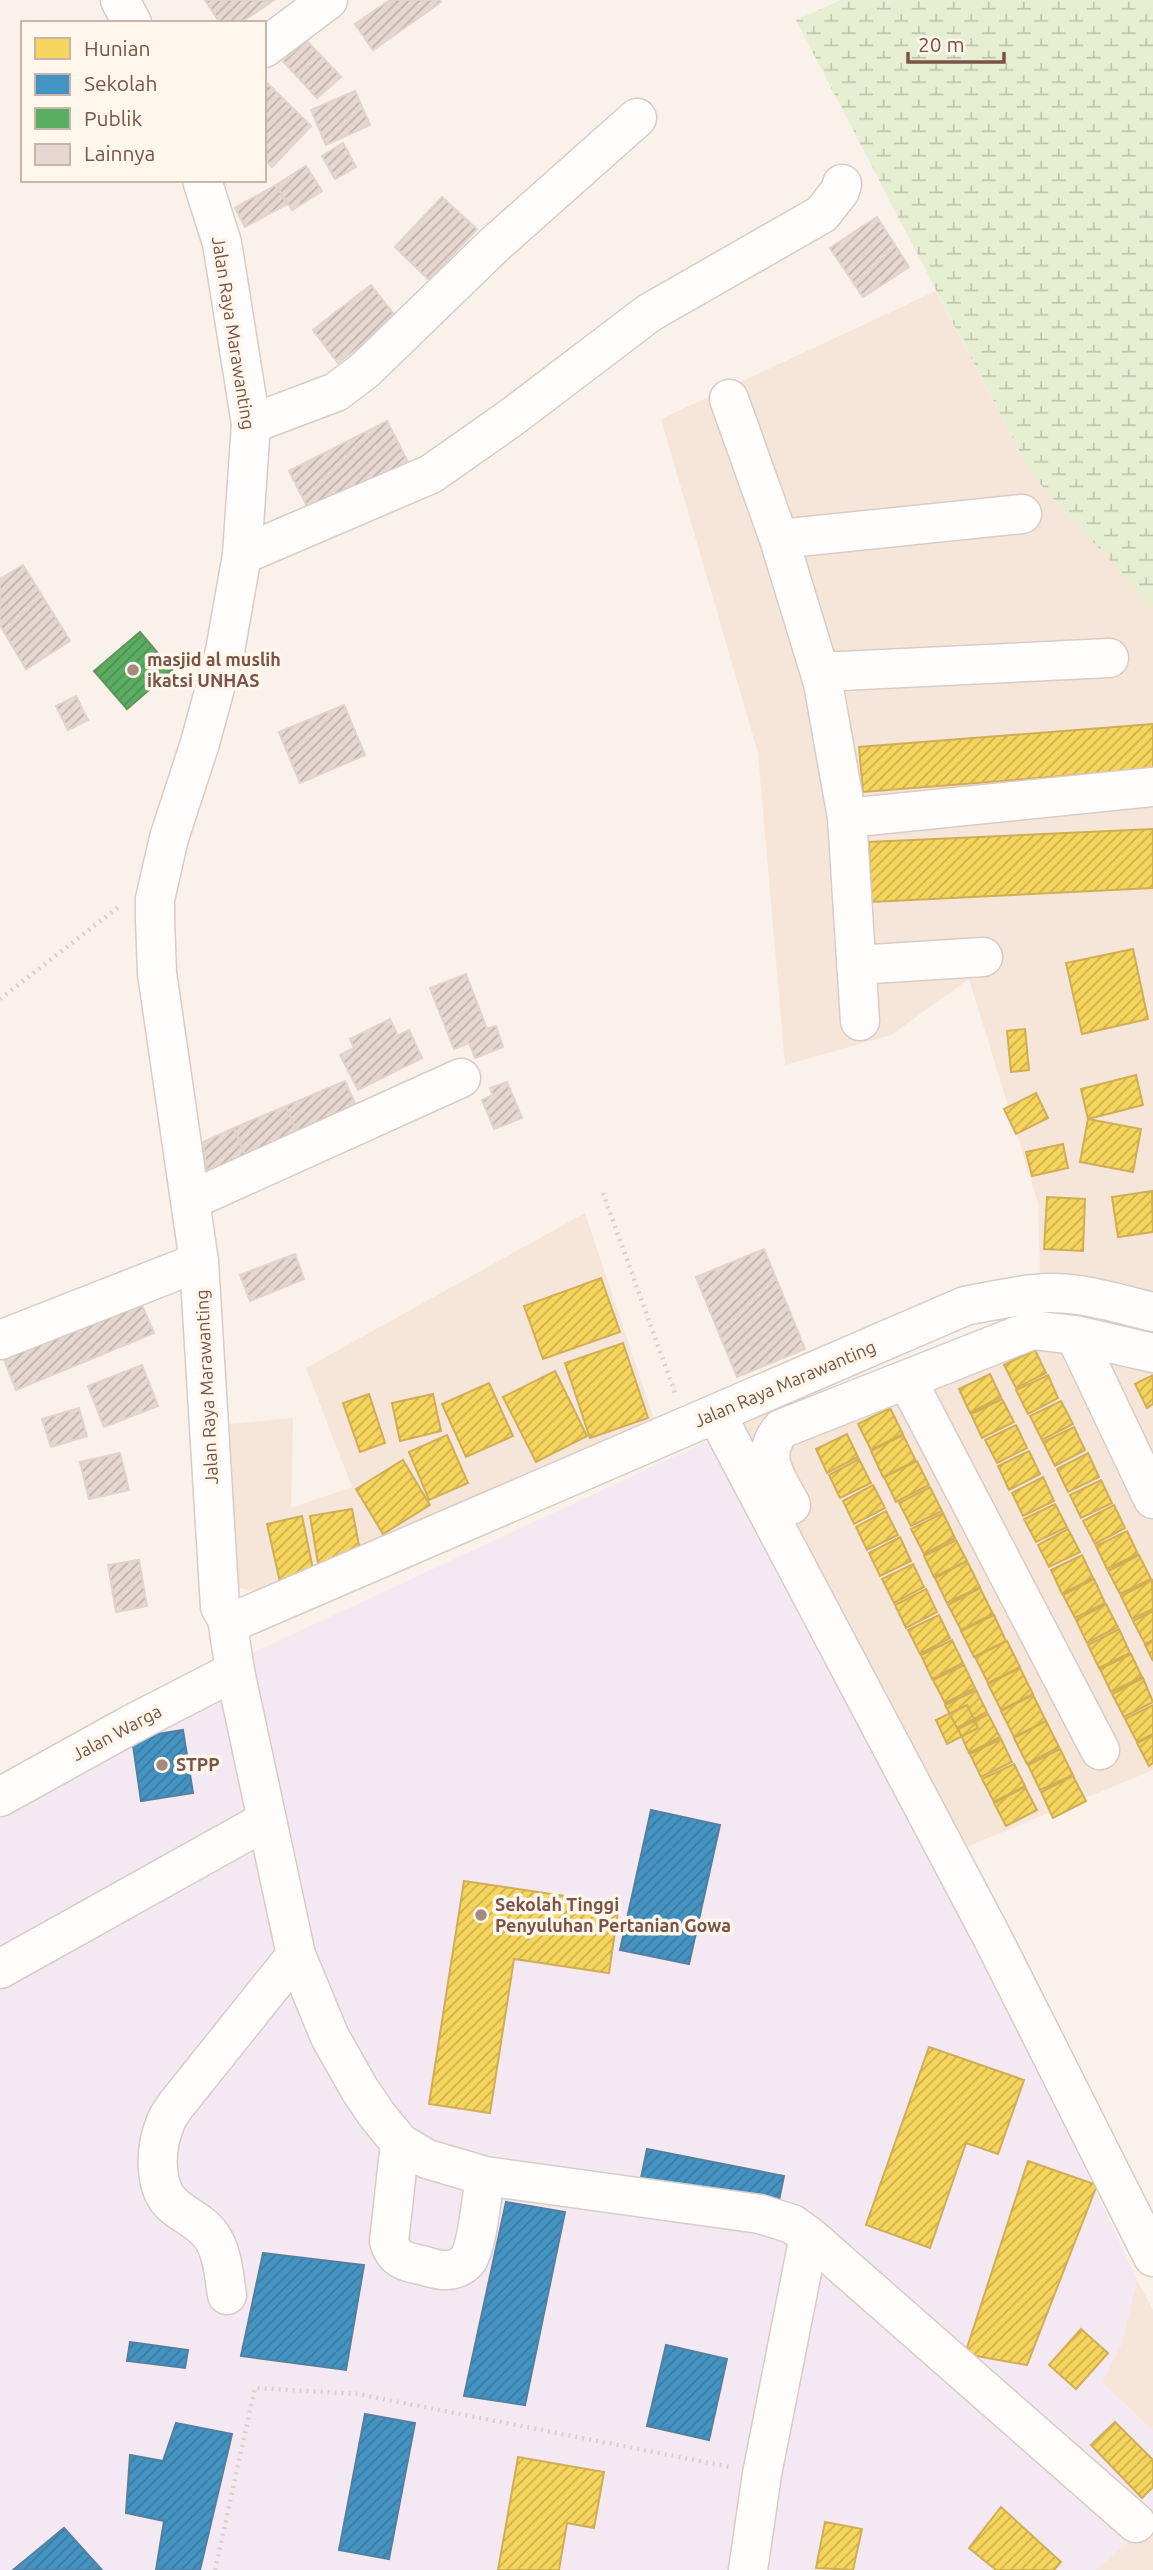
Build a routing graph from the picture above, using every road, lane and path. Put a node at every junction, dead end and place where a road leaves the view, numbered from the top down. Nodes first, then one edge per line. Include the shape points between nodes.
1 (120, 0) edge
2 (328, 0) edge
3 (131, 21) edge
4 (266, 46) edge
5 (637, 118) dead end
6 (203, 182) edge
7 (842, 184) dead end
8 (729, 399) dead end
9 (251, 424) junction
10 (1022, 514) dead end
11 (779, 539) junction
12 (242, 555) junction
13 (1109, 658) dead end
14 (820, 672) junction
15 (1153, 787) edge
16 (847, 818) junction
17 (160, 875) junction
18 (984, 957) dead end
19 (856, 965) junction
20 (0, 999) edge
21 (860, 1021) dead end
22 (461, 1078) dead end
23 (603, 1193) dead end
24 (191, 1200) junction
25 (199, 1262) junction
26 (1153, 1312) edge
27 (1075, 1335) junction
28 (0, 1340) edge
29 (1153, 1353) edge
30 (907, 1380) junction
31 (702, 1420) junction
32 (1153, 1499) edge
33 (227, 1618) junction
34 (235, 1671) junction
35 (1100, 1750) dead end
36 (0, 1797) edge
37 (948, 1805) dead end
38 (267, 1820) junction
39 (296, 1955) junction
40 (0, 1969) edge
41 (400, 2143) junction
42 (485, 2176) junction
43 (809, 2236) junction
44 (1153, 2257) edge
45 (227, 2295) dead end
46 (762, 2473) junction
47 (1136, 2523) dead end
48 (215, 2570) edge
49 (748, 2570) edge

1 - 3 street
2 - 4 street
5 - 9 street via 494,245 365,370 335,392
6 - 9 street, Jalan Raya Marawanting via 222,243
7 - 12 street via 822,214 649,313 432,474
8 - 11 street
9 - 12 street, Jalan Raya Marawanting
10 - 11 street
11 - 14 street
12 - 17 street, Jalan Raya Marawanting via 222,663
13 - 14 street
14 - 16 street
15 - 16 street
16 - 19 street
17 - 20 path
17 - 24 street, Jalan Raya Marawanting via 155,899 157,973
18 - 19 street
19 - 21 street
22 - 24 street
23 - 31 path
24 - 25 street, Jalan Raya Marawanting
25 - 28 street
25 - 33 street, Jalan Raya Marawanting via 220,1607
26 - 31 street, Jalan Raya Marawanting via 1053,1293 965,1306
27 - 29 street
27 - 30 street via 1032,1330
27 - 32 street
30 - 35 street
30 - 37 street via 780,1429 769,1462
31 - 33 street, Jalan Raya Marawanting via 242,1618
31 - 44 street via 986,1927
33 - 34 street
34 - 36 street, Jalan Warga
34 - 38 street
38 - 39 street
38 - 40 street
39 - 41 street via 330,2037 365,2098
39 - 45 street via 176,2105 160,2140 159,2182 164,2196 214,2239
41 - 42 street via 427,2159
41 - 42 street via 389,2241 398,2259 407,2263 446,2271 468,2261
42 - 43 street via 760,2214 792,2224
43 - 46 street
43 - 47 street
46 - 48 path via 358,2394 255,2388
46 - 49 street

